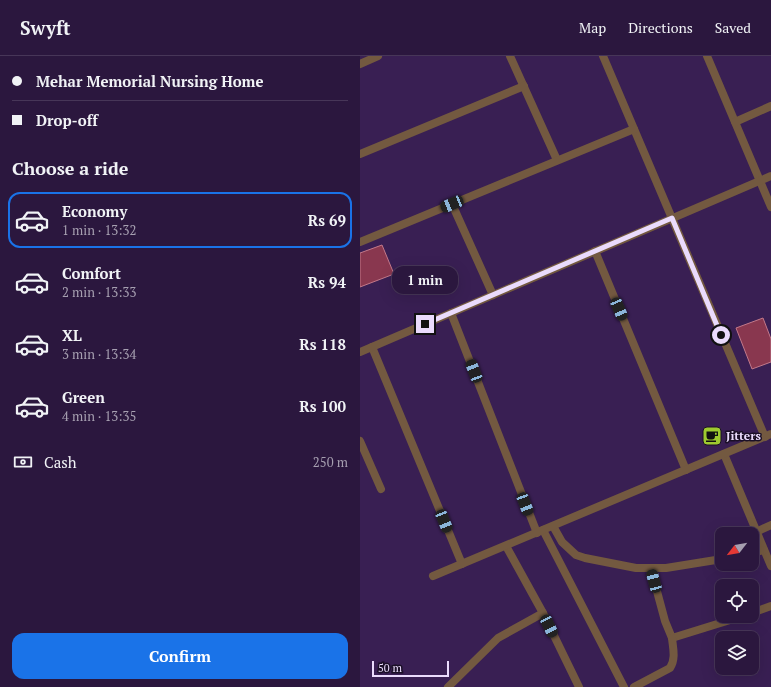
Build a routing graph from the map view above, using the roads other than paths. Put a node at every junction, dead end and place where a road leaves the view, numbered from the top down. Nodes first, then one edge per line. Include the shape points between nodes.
1 (378, 56) edge
2 (510, 56) edge
3 (603, 56) edge
4 (707, 56) edge
5 (360, 64) edge
6 (524, 86) junction
7 (771, 106) edge
8 (735, 122) junction
9 (634, 129) junction
10 (360, 154) edge
11 (558, 160) junction
12 (771, 176) edge
13 (760, 180) junction
14 (452, 204) junction
15 (771, 207) edge
16 (672, 218) junction
17 (360, 242) edge
18 (595, 251) junction
19 (493, 295) junction
20 (451, 313) junction
21 (372, 347) junction
22 (360, 352) edge
23 (768, 436) edge
24 (360, 441) edge
25 (724, 454) junction
26 (686, 470) junction
27 (381, 489) dead end
28 (771, 525) edge
29 (553, 526) junction
30 (754, 527) edge
31 (759, 531) edge
32 (540, 532) junction
33 (759, 539) edge
34 (506, 546) junction
35 (764, 550) junction
36 (759, 551) edge
37 (715, 561) edge
38 (462, 564) junction
39 (771, 566) edge
40 (651, 569) junction
41 (434, 576) dead end
42 (771, 606) edge
43 (759, 610) edge
44 (543, 613) junction
45 (720, 623) edge
46 (672, 638) junction
47 (448, 687) edge
48 (579, 687) edge
49 (624, 687) edge
50 (634, 687) edge

1 - 5 street
2 - 6 street
3 - 9 street
4 - 8 street
6 - 10 street
6 - 11 street
7 - 8 street
8 - 13 street
9 - 11 street
9 - 16 street
11 - 14 street
12 - 13 street
13 - 15 street
13 - 16 street
14 - 17 street
14 - 19 street
16 - 18 street
16 - 23 street
18 - 19 street
18 - 26 street
19 - 20 street
20 - 21 street
20 - 32 street
21 - 22 street
21 - 38 street
23 - 25 street
24 - 27 street
25 - 26 street
25 - 30 street
26 - 29 street
28 - 31 street
29 - 32 street
29 - 40 street via 562,542 576,555
32 - 34 street
32 - 49 street
33 - 35 street
34 - 38 street
34 - 44 street
35 - 36 street
35 - 39 street
37 - 40 street
38 - 41 street
40 - 46 street
42 - 43 street
44 - 47 street via 498,638
44 - 48 street
45 - 46 street
46 - 50 street via 674,663 670,668

